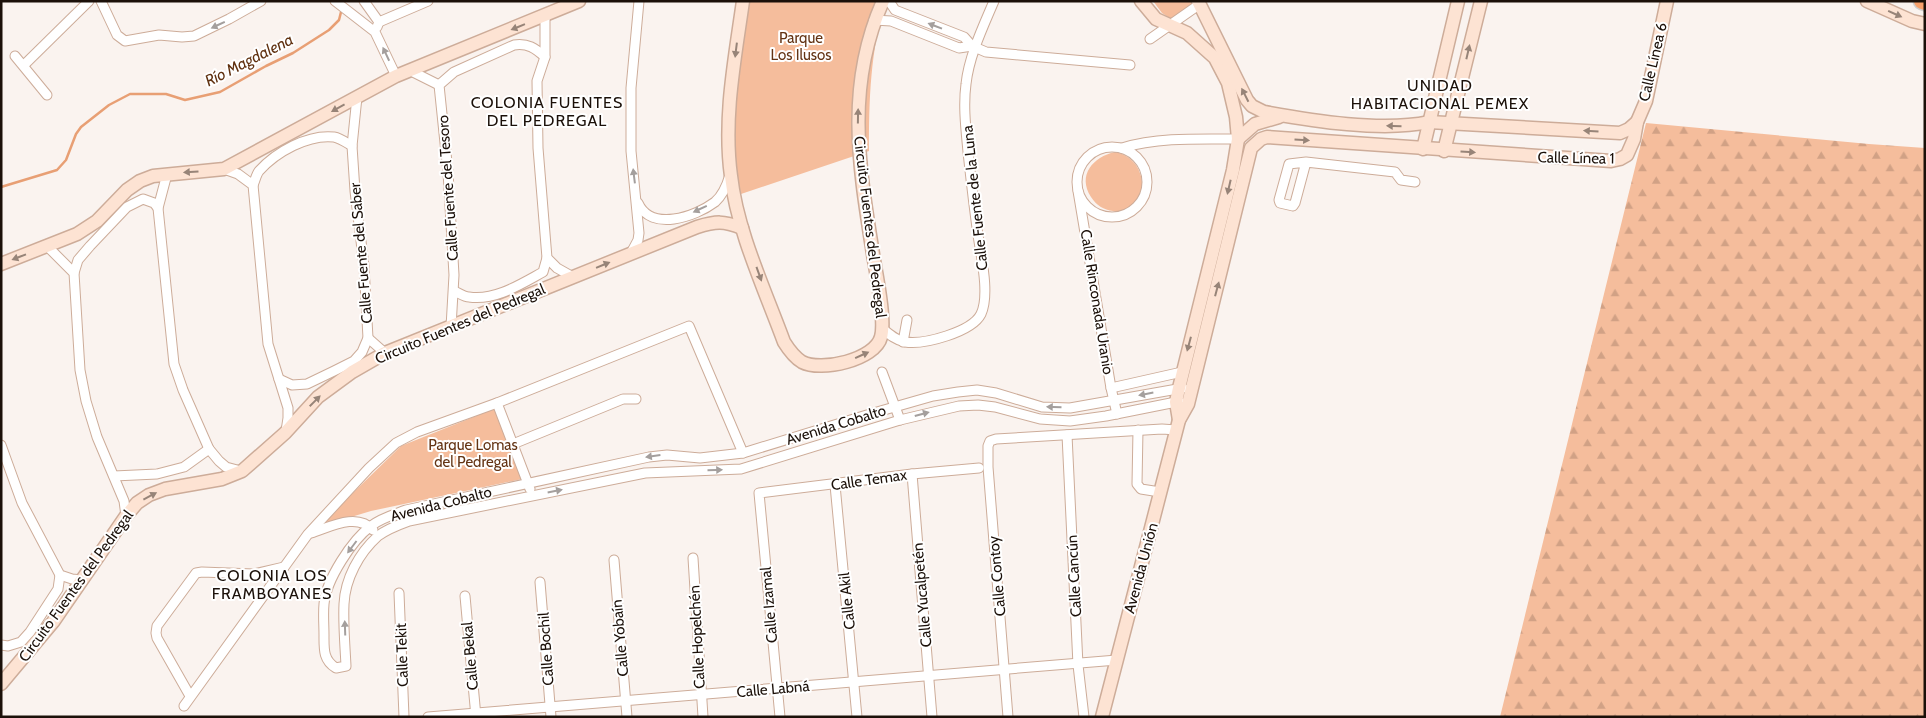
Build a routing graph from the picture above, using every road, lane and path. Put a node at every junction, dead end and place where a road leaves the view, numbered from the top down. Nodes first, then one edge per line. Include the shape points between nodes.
1 (89, 1) edge
2 (101, 1) edge
3 (261, 1) edge
4 (335, 1) edge
5 (428, 1) edge
6 (579, 1) edge
7 (639, 1) edge
8 (743, 1) edge
9 (883, 1) edge
10 (889, 1) edge
11 (994, 1) edge
12 (1141, 1) edge
13 (1458, 1) edge
14 (1481, 1) edge
15 (1667, 1) edge
16 (1867, 1) edge
17 (365, 2) edge
18 (1199, 2) edge
19 (408, 5) edge
20 (545, 16) junction
21 (874, 20) junction
22 (379, 22) junction
23 (1925, 24) edge
24 (1169, 26) junction
25 (375, 32) junction
26 (1150, 39) dead end
27 (974, 47) junction
28 (15, 56) dead end
29 (545, 57) junction
30 (24, 65) junction
31 (1130, 65) dead end
32 (410, 70) junction
33 (396, 76) junction
34 (439, 85) junction
35 (47, 95) dead end
36 (357, 97) junction
37 (1285, 116) junction
38 (1429, 122) junction
39 (1637, 122) junction
40 (1451, 123) junction
41 (1352, 124) junction
42 (1238, 139) junction
43 (1256, 143) joint
44 (1349, 144) junction
45 (352, 146) junction
46 (1122, 148) junction
47 (1423, 149) junction
48 (1444, 151) junction
49 (1306, 162) junction
50 (224, 169) junction
51 (167, 174) junction
52 (730, 174) junction
53 (1415, 182) dead end
54 (253, 185) junction
55 (1078, 191) junction
56 (637, 202) junction
57 (158, 208) junction
58 (742, 228) junction
59 (48, 246) junction
60 (630, 253) junction
61 (547, 258) junction
62 (1, 264) edge
63 (74, 273) junction
64 (573, 277) junction
65 (454, 291) junction
66 (907, 320) dead end
67 (451, 327) junction
68 (882, 329) junction
69 (368, 338) junction
70 (903, 342) junction
71 (385, 354) junction
72 (882, 372) dead end
73 (1182, 372) junction
74 (279, 378) junction
75 (1111, 388) junction
76 (1185, 388) junction
77 (636, 399) dead end
78 (1113, 401) junction
79 (497, 403) junction
80 (1182, 403) junction
81 (895, 407) junction
82 (1117, 414) junction
83 (900, 420) junction
84 (1178, 425) junction
85 (1138, 430) junction
86 (285, 433) junction
87 (1067, 435) junction
88 (513, 444) junction
89 (1, 445) edge
90 (210, 450) junction
91 (743, 453) junction
92 (979, 468) dead end
93 (242, 471) junction
94 (912, 474) junction
95 (114, 476) junction
96 (529, 484) junction
97 (835, 485) junction
98 (1160, 492) junction
99 (759, 493) joint
100 (532, 495) junction
101 (126, 516) junction
102 (370, 527) junction
103 (308, 534) junction
104 (378, 536) junction
105 (693, 558) dead end
106 (614, 560) dead end
107 (284, 567) junction
108 (60, 575) junction
109 (82, 580) junction
110 (540, 582) dead end
111 (400, 593) dead end
112 (465, 596) dead end
113 (1, 645) edge
114 (1117, 660) junction
115 (1078, 665) junction
116 (1005, 670) junction
117 (928, 676) junction
118 (855, 682) junction
119 (1, 684) edge
120 (777, 689) junction
121 (701, 695) junction
122 (190, 696) junction
123 (626, 701) junction
124 (184, 706) dead end
125 (550, 707) junction
126 (476, 715) edge
127 (404, 717) edge
128 (428, 717) edge
129 (551, 717) edge
130 (627, 717) edge
131 (703, 717) edge
132 (780, 717) edge
133 (857, 717) edge
134 (932, 717) edge
135 (1008, 717) edge
136 (1084, 717) edge
137 (1102, 717) edge

1 - 30 street
3 -> 2 street via 194,36 159,35 126,41 117,35
4 - 25 street
5 - 19 street
6 - 20 street
56 -> 7 street via 631,151 631,97
8 -> 52 street, Circuito Fuentes del Pedregal via 729,123
9 - 21 street, Circuito Fuentes del Pedregal
27 -> 10 street via 964,37 895,10
11 - 27 street, Calle Fuente de la Luna
12 - 24 street, Avenida Unión via 1156,19
13 - 38 street
40 -> 14 street
15 - 39 street, Calle Línea 6 via 1646,101
16 -> 23 street via 1912,22
17 - 22 street
18 - 24 street
37 -> 18 street, Calle Línea 1 via 1252,106
19 - 22 street
20 - 29 street
20 -> 32 street
21 - 27 street via 891,22 959,48
68 -> 21 street, Circuito Fuentes del Pedregal via 857,134 858,97
22 - 25 street
24 - 26 street
24 - 42 street, Avenida Unión via 1188,33 1215,58 1231,94
33 -> 25 street
27 - 31 street via 986,52
27 - 70 street, Calle Fuente de la Luna via 966,84 966,135 985,300 980,315 971,325 933,340
28 - 30 street
29 - 34 street via 532,47 514,45 454,72
29 - 61 street via 538,81 538,129
30 - 35 street
32 - 33 street
32 - 34 street
33 - 36 street
34 - 65 street, Calle Fuente del Tesoro via 448,172
36 - 45 street, Calle Fuente del Saber
36 -> 50 street
37 - 41 street, Calle Línea 1
37 - 42 street via 1255,124
38 - 40 street, Calle Línea 1
38 -> 41 street, Calle Línea 1 via 1411,126
38 - 47 street
39 -> 40 street, Calle Línea 1 via 1620,133
48 -> 39 street, Calle Línea 1 via 1611,161 1627,155
40 - 48 street
41 - 44 street via 1354,133
42 - 46 street via 1197,139
42 -> 73 street, Avenida Unión
43 -> 44 street, Calle Línea 1 via 1267,137
76 -> 43 street, Avenida Unión via 1220,275 1249,156
44 - 47 street, Calle Línea 1
45 - 54 street via 336,137 305,141 276,156 258,173
45 - 69 street, Calle Fuente del Saber
46 - 55 street via 1101,148 1088,157 1079,170
46 - 55 street via 1138,158 1147,173 1148,185 1137,207 1127,214 1103,216 1084,202
47 - 48 street, Calle Línea 1
49 - 49 street via 1289,164 1280,203 1293,206 1295,203
49 - 53 street via 1395,172 1401,180
50 -> 51 street
50 - 54 street
51 - 57 street
51 - 59 street via 140,181 97,222
52 -> 56 street via 714,203 670,220 650,216
52 - 58 street, Circuito Fuentes del Pedregal
54 - 74 street via 268,344
55 - 75 street, Calle Rinconada Uranio
56 - 60 street via 640,232
57 - 63 street via 154,202 143,199 127,207 78,260
57 - 90 street via 174,364
58 - 60 street, Circuito Fuentes del Pedregal via 714,222
58 -> 68 street, Circuito Fuentes del Pedregal via 784,342 792,355 802,362 824,366 855,359 877,346
59 -> 62 street
59 - 63 street
64 -> 60 street, Circuito Fuentes del Pedregal
61 - 64 street
61 - 65 street via 543,272 511,290 485,297 468,297
63 - 95 street via 80,370 86,401
64 - 67 street, Circuito Fuentes del Pedregal
65 - 67 street, Calle Fuente del Tesoro
66 - 70 street
67 - 71 street, Circuito Fuentes del Pedregal
68 - 70 street
69 - 71 street, Calle Fuente del Saber
69 - 74 street via 354,361 307,384 292,385
86 -> 71 street, Circuito Fuentes del Pedregal via 318,397 352,372
72 - 81 street
73 - 75 street
73 - 76 street, Avenida Unión
74 - 86 street via 288,408
75 - 78 street, Calle Rinconada Uranio
76 -> 78 street, Avenida Cobalto
76 - 80 street, Avenida Unión
77 - 88 street via 623,399
78 -> 81 street, Avenida Cobalto via 1070,408 1042,407 977,390 933,396
78 - 82 street, Calle Rinconada Uranio
79 - 88 street
79 - 91 street via 689,326
79 - 103 street via 396,443
80 - 82 street, Avenida Cobalto
80 - 84 street, Avenida Unión
81 - 83 street
81 - 91 street, Avenida Cobalto
83 -> 82 street, Avenida Cobalto via 936,410 978,405 1040,419 1070,421
100 -> 83 street, Avenida Cobalto via 645,473 742,469
84 - 85 street
84 - 98 street, Avenida Unión
85 - 87 street
85 - 98 street via 1137,484 1141,489
86 - 93 street, Circuito Fuentes del Pedregal
87 - 115 street, Calle Cancún
87 - 116 street, Calle Contoy via 996,439 988,446
88 - 96 street
89 - 108 street via 22,503
90 - 93 street via 226,467
90 - 95 street via 184,467 156,474
91 -> 96 street, Avenida Cobalto via 700,458 667,454
92 - 94 street, Calle Temax
101 -> 93 street, Circuito Fuentes del Pedregal via 149,494 222,479
94 - 97 street, Calle Temax
94 - 117 street, Calle Yucalpetén
95 - 101 street
96 - 100 street
96 - 102 street, Avenida Cobalto via 406,510
97 - 99 street, Calle Temax
97 - 118 street, Calle Akil
98 - 114 street, Avenida Unión
99 - 120 street, Calle Izamal
100 - 104 street, Avenida Cobalto via 409,521
101 - 109 street, Circuito Fuentes del Pedregal
102 - 103 street via 356,520
102 - 104 street
102 -> 104 street, Avenida Cobalto via 353,544 334,572 324,602 324,652 328,663 336,668 346,666 344,603 348,579
103 - 107 street
105 - 121 street, Calle Hopelchén
106 - 123 street, Calle Yobaín
107 - 122 street
107 - 122 street via 254,574 202,572 192,576 156,633
108 - 109 street
108 - 113 street via 58,589 30,632 20,642
109 - 119 street, Circuito Fuentes del Pedregal via 53,622
110 - 125 street, Calle Bochil
111 - 127 street, Calle Tekit
112 - 126 street, Calle Bekal
114 - 115 street, Calle Labná
114 - 137 street, Avenida Unión
115 - 116 street, Calle Labná
115 - 136 street, Calle Cancún
116 - 117 street, Calle Labná
116 - 135 street, Calle Contoy
117 - 118 street, Calle Labná
117 - 134 street, Calle Yucalpetén
118 - 120 street, Calle Labná
118 - 133 street, Calle Akil
120 - 121 street, Calle Labná
120 - 132 street, Calle Izamal
121 - 123 street, Calle Labná
121 - 131 street, Calle Hopelchén
122 - 124 street
123 - 125 street, Calle Labná
123 - 130 street, Calle Yobaín
125 - 126 street, Calle Labná
125 - 129 street, Calle Bochil
126 - 128 street, Calle Labná

